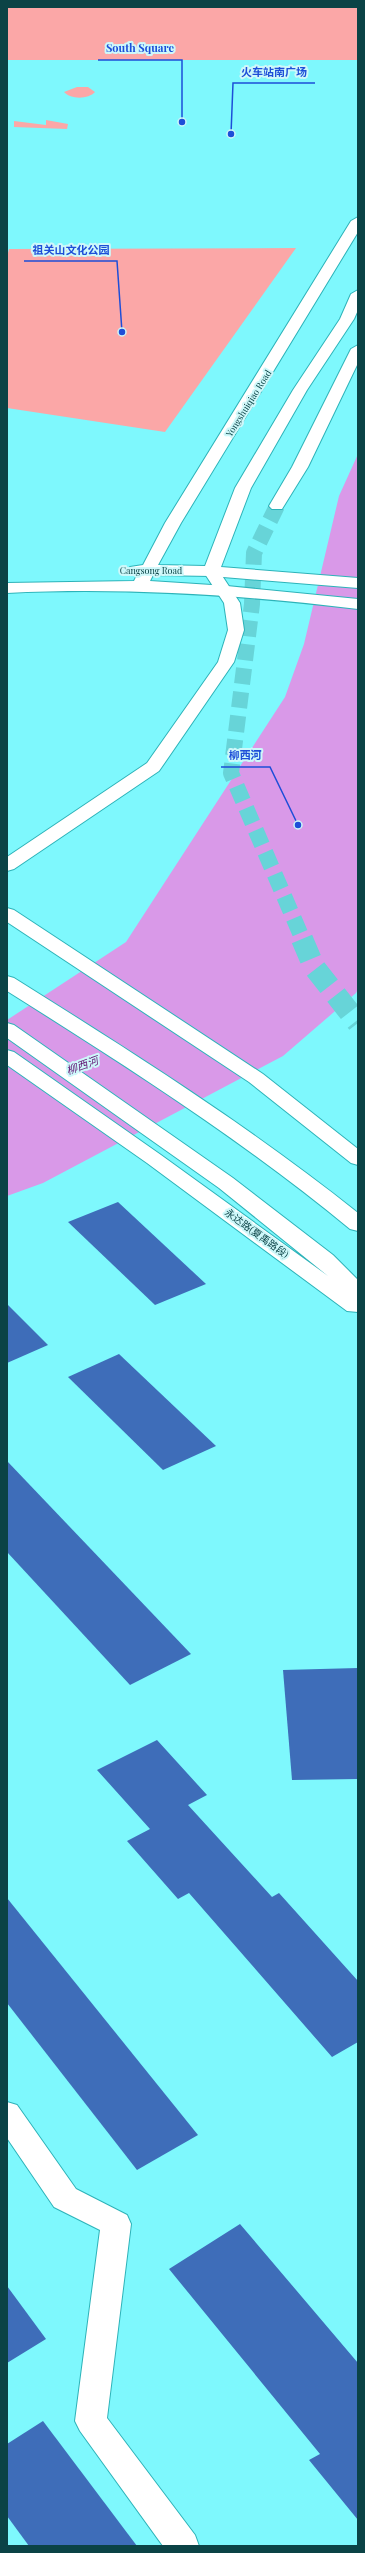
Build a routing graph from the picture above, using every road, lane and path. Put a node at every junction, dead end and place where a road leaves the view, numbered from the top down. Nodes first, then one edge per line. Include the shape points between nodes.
1 (358, 221) edge
2 (358, 294) edge
3 (358, 349) edge
4 (276, 506) tunnel mouth
5 (148, 570) junction
6 (211, 571) junction
7 (7, 574) edge
8 (358, 583) edge
9 (140, 585) junction
10 (7, 588) edge
11 (222, 589) junction
12 (358, 604) edge
13 (7, 865) edge
14 (7, 914) edge
15 (8, 982) edge
16 (7, 1029) edge
17 (7, 1056) edge
18 (358, 1159) edge
19 (358, 1224) edge
20 (358, 1293) edge
21 (358, 1308) edge
22 (7, 2114) edge
23 (183, 2546) edge

1 - 5 main road, Yongshuiqiao Road via 173,523
2 - 6 main road via 347,319 300,390 243,488
3 - 4 main road via 300,467
5 - 6 main road, Cangsong Road
5 - 7 main road, Cangsong Road
5 - 9 main road, Yongshuiqiao Road
6 - 8 main road, Cangsong Road
6 - 11 main road
9 - 10 main road, Cangsong Road
9 - 11 main road, Cangsong Road
11 - 12 main road, Cangsong Road
11 - 13 main road via 232,603 236,630 226,662 153,767
14 - 18 main road via 256,1078
15 - 19 main road via 202,1109 327,1198
16 - 20 main road via 168,1141 325,1260
17 - 21 main road, 永达路(夏禹路段) via 154,1159
22 - 23 main road via 65,2198 116,2224 90,2421

